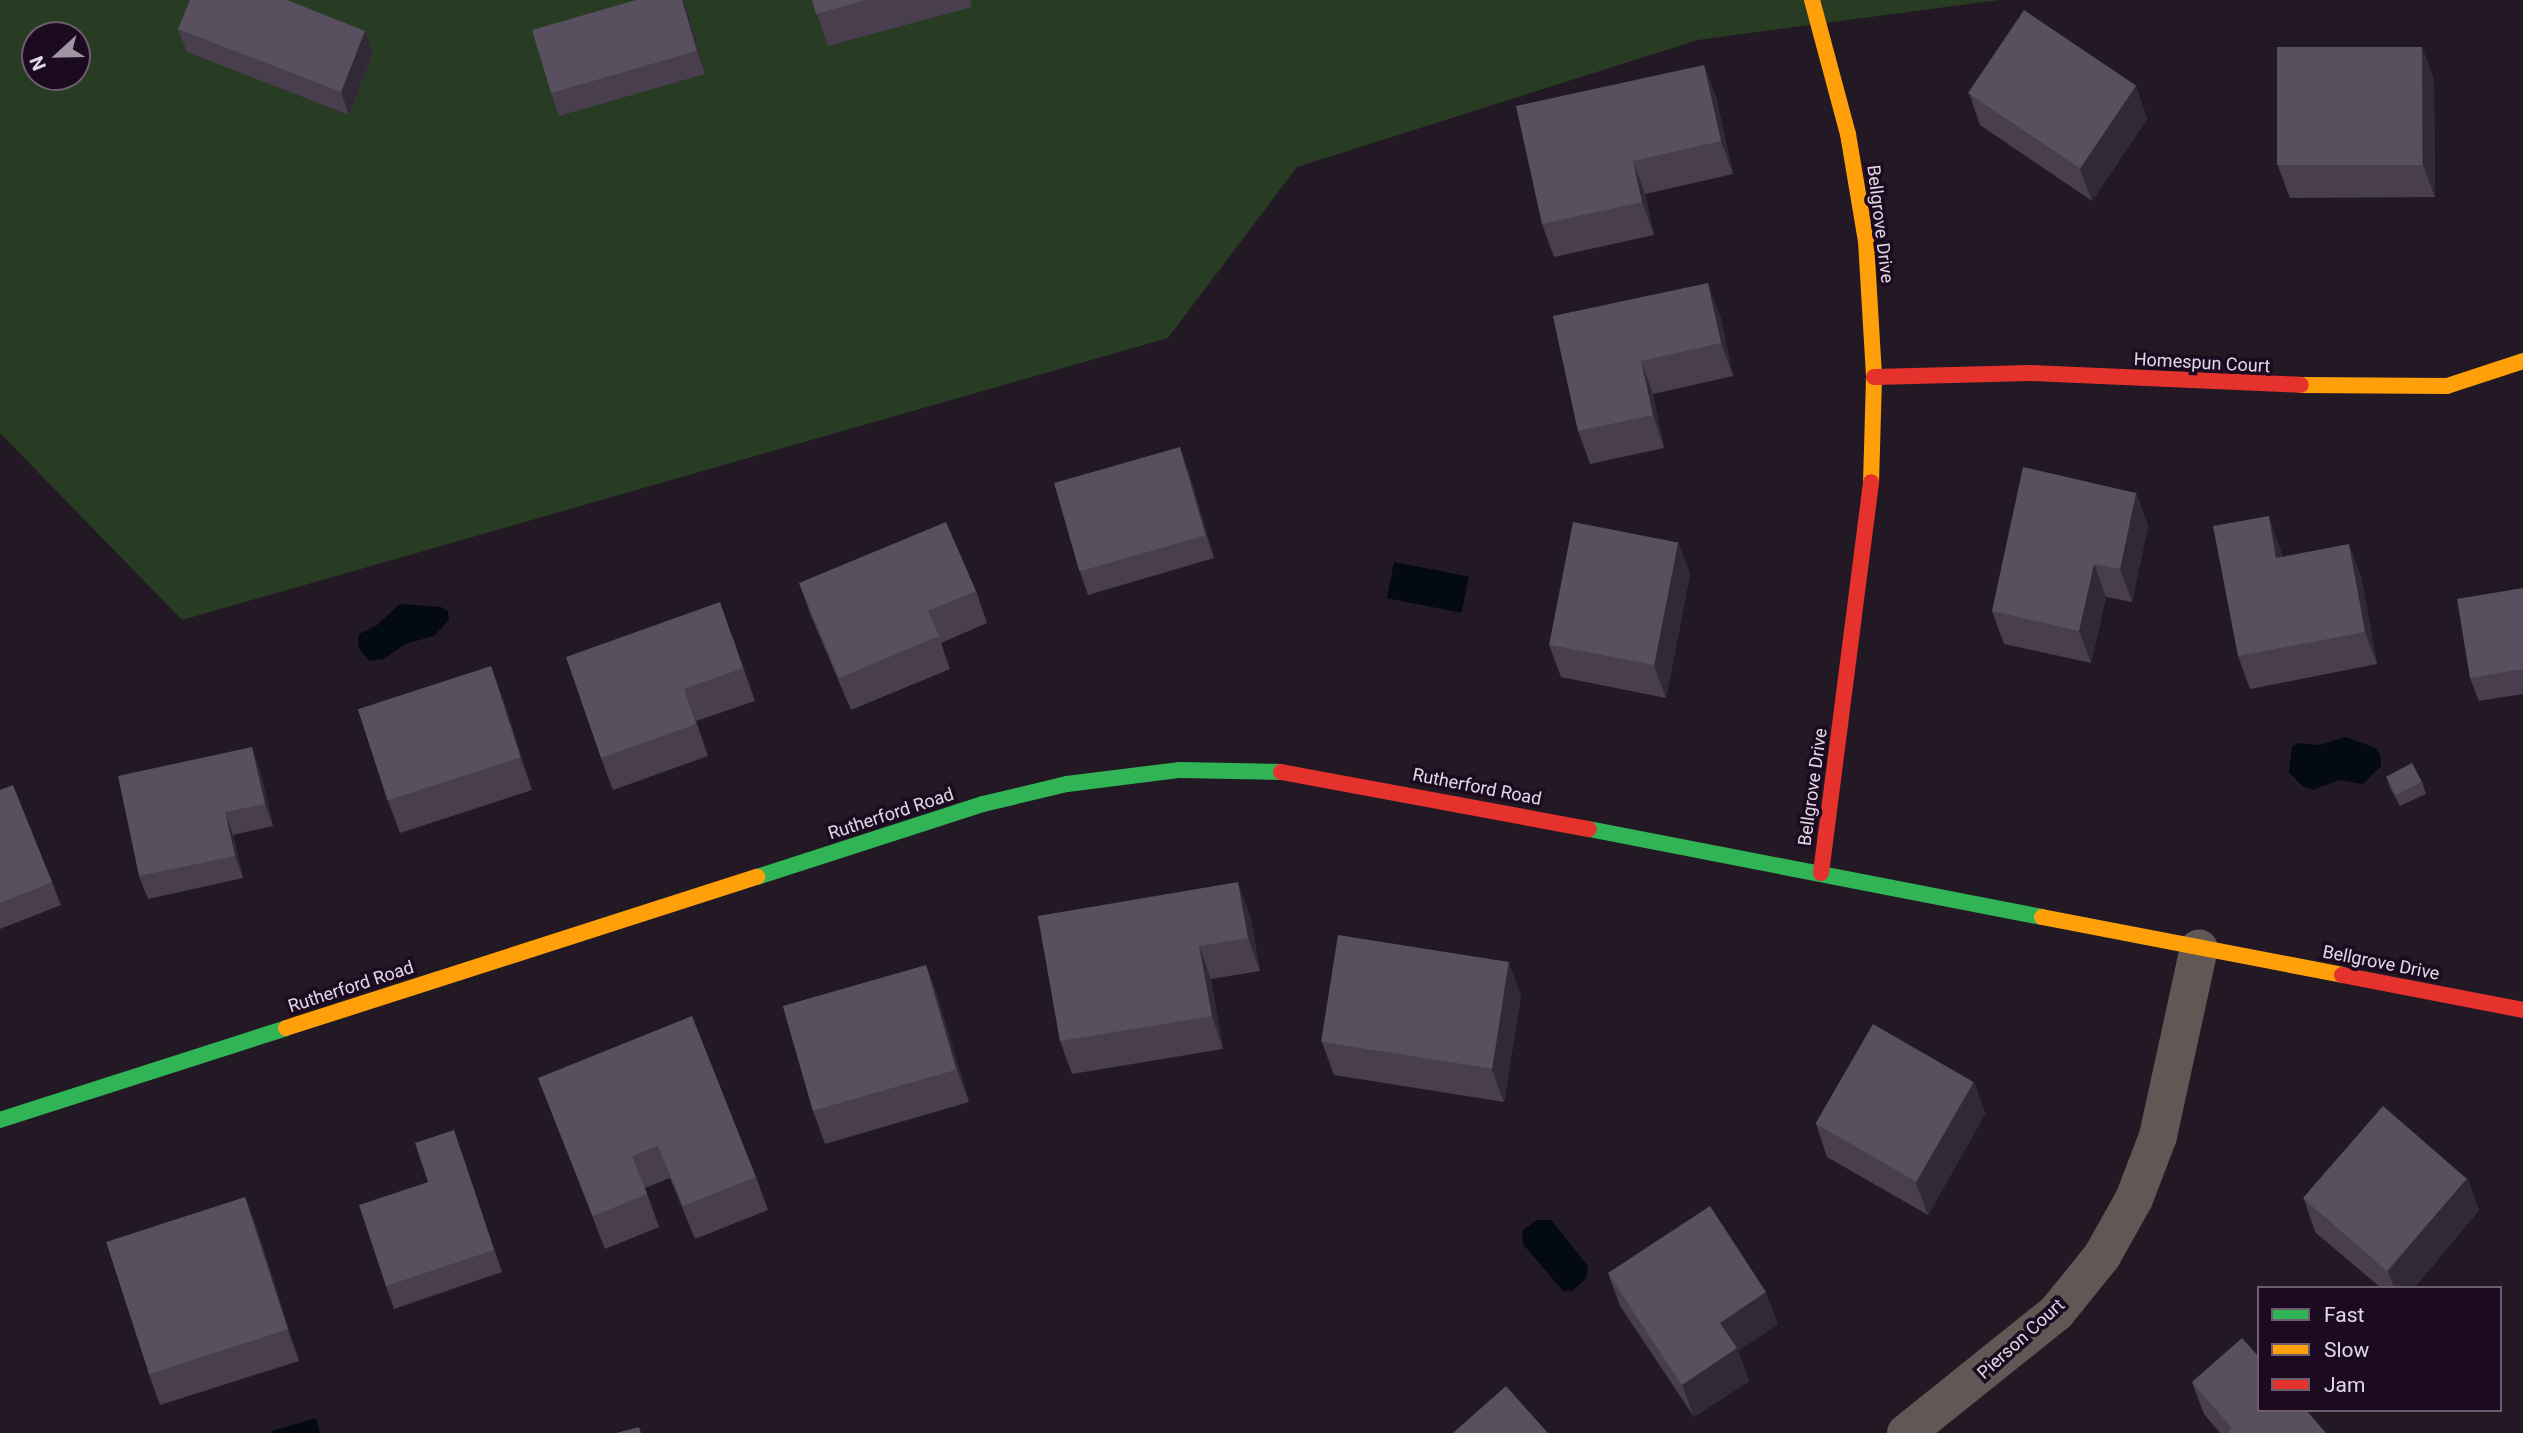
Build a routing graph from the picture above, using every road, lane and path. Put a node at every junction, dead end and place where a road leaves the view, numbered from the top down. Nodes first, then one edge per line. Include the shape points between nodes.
1 (1812, 0) edge
2 (2523, 361) edge
3 (1874, 377) junction
4 (1821, 873) junction
5 (2199, 948) junction
6 (2523, 1010) edge
7 (0, 1120) edge
8 (1906, 1433) edge

1 - 3 street, Bellgrove Drive via 1849,134 1862,214
2 - 3 street, Homespun Court via 2447,386 2379,389 2030,373
3 - 4 street, Bellgrove Drive via 1871,501
4 - 5 street, Bellgrove Drive
4 - 7 street, Rutherford Road via 1294,772 1180,770 1080,782 984,804
5 - 6 street, Bellgrove Drive
5 - 8 street, Pierson Court via 2158,1136 2134,1199 2102,1256 2056,1313

